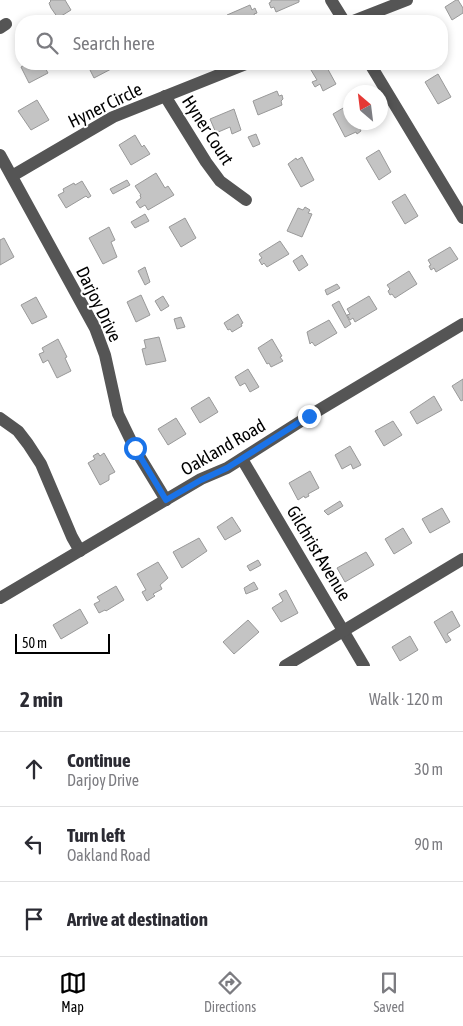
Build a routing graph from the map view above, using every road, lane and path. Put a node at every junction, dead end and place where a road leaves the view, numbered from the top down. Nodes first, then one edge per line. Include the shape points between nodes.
1 (331, 0) edge
2 (407, 0) edge
3 (340, 15) edge
4 (368, 15) edge
5 (231, 70) edge
6 (374, 70) edge
7 (165, 96) junction
8 (0, 155) edge
9 (12, 176) junction
10 (246, 200) dead end
11 (463, 218) edge
12 (463, 324) edge
13 (0, 418) edge
14 (242, 459) junction
15 (166, 500) junction
16 (80, 551) junction
17 (463, 559) edge
18 (0, 598) edge
19 (344, 630) junction
20 (285, 666) edge
21 (364, 666) edge

1 - 3 street
2 - 4 street
5 - 7 street, Hyner Circle
6 - 11 street
7 - 9 street, Hyner Circle via 113,117
7 - 10 street, Hyner Court via 220,182
8 - 9 street, Darjoy Drive
9 - 15 street, Darjoy Drive via 95,328 105,355 118,414
12 - 14 street, Oakland Road
13 - 16 street via 18,431 41,464
14 - 15 street, Oakland Road
14 - 19 street, Gilchrist Avenue
15 - 16 street, Oakland Road
16 - 18 street, Oakland Road
17 - 19 street
19 - 20 street
19 - 21 street, Gilchrist Avenue

